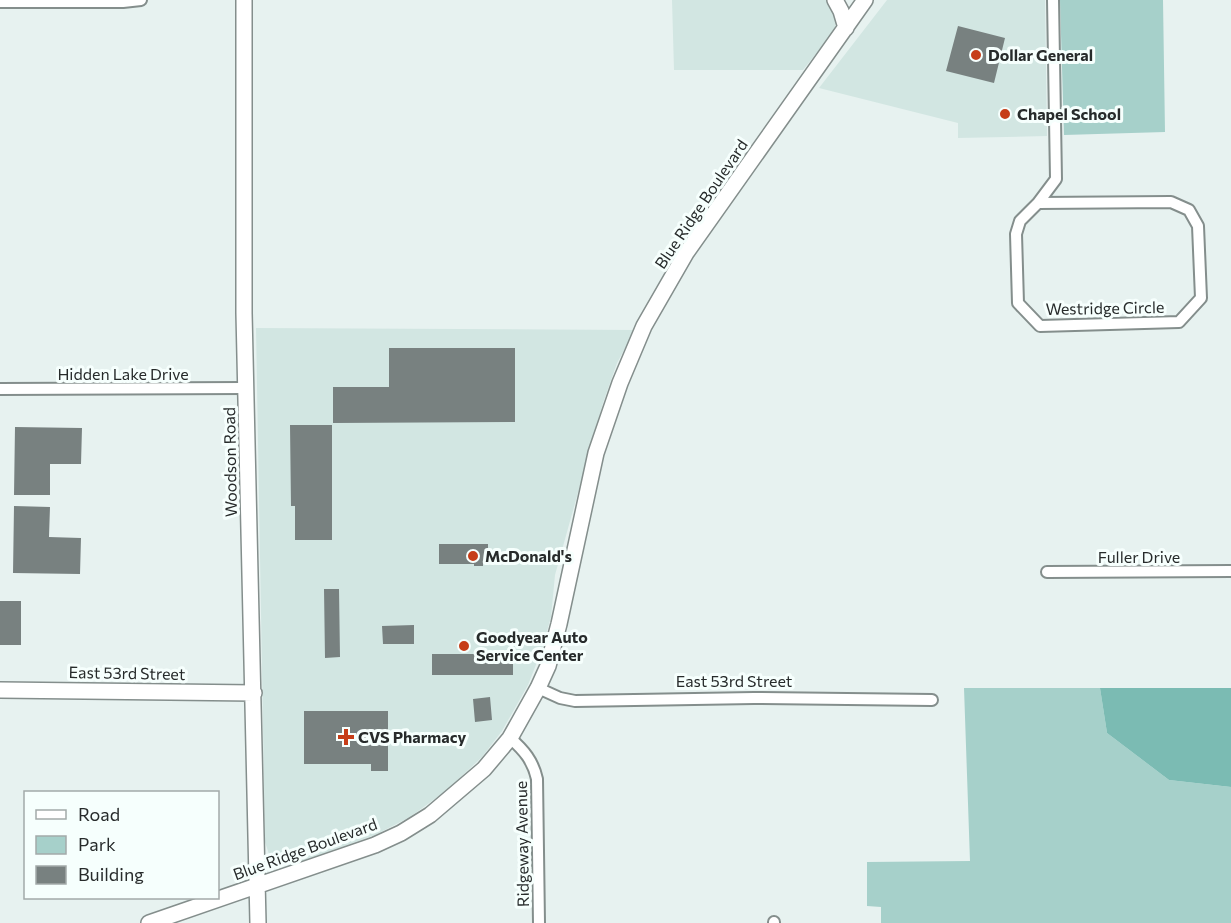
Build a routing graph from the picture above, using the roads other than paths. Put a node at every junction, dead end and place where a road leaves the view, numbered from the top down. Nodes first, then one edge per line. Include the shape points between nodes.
1 (141, 0) edge
2 (244, 0) edge
3 (835, 0) edge
4 (866, 0) edge
5 (1053, 0) edge
6 (0, 2) edge
7 (846, 28) junction
8 (1038, 203) junction
9 (246, 388) junction
10 (0, 389) edge
11 (1231, 571) edge
12 (1047, 572) dead end
13 (538, 688) junction
14 (0, 690) edge
15 (254, 693) junction
16 (932, 700) dead end
17 (510, 738) junction
18 (258, 886) junction
19 (149, 923) edge
20 (258, 923) edge
21 (539, 923) edge

1 - 6 street
2 - 9 street, Woodson Road
3 - 7 street
4 - 7 street, Blue Ridge Boulevard
5 - 8 street, Westridge Circle via 1056,179
7 - 13 street, Blue Ridge Boulevard via 686,253 644,326 596,453 559,624
8 - 8 street, Westridge Circle via 1020,221 1016,234 1018,303 1040,326 1179,322 1201,298 1198,226 1189,210 1171,202
9 - 10 street, Hidden Lake Drive
9 - 15 street, Woodson Road
11 - 12 street, Fuller Drive
13 - 16 street, East 53rd Street via 575,701
13 - 17 street, Blue Ridge Boulevard
14 - 15 street, East 53rd Street
15 - 18 street, Woodson Road
17 - 18 street, Blue Ridge Boulevard via 457,794 401,833 375,846
17 - 21 street, Ridgeway Avenue via 534,765 537,779
18 - 19 street, Blue Ridge Boulevard
18 - 20 street, Woodson Road

